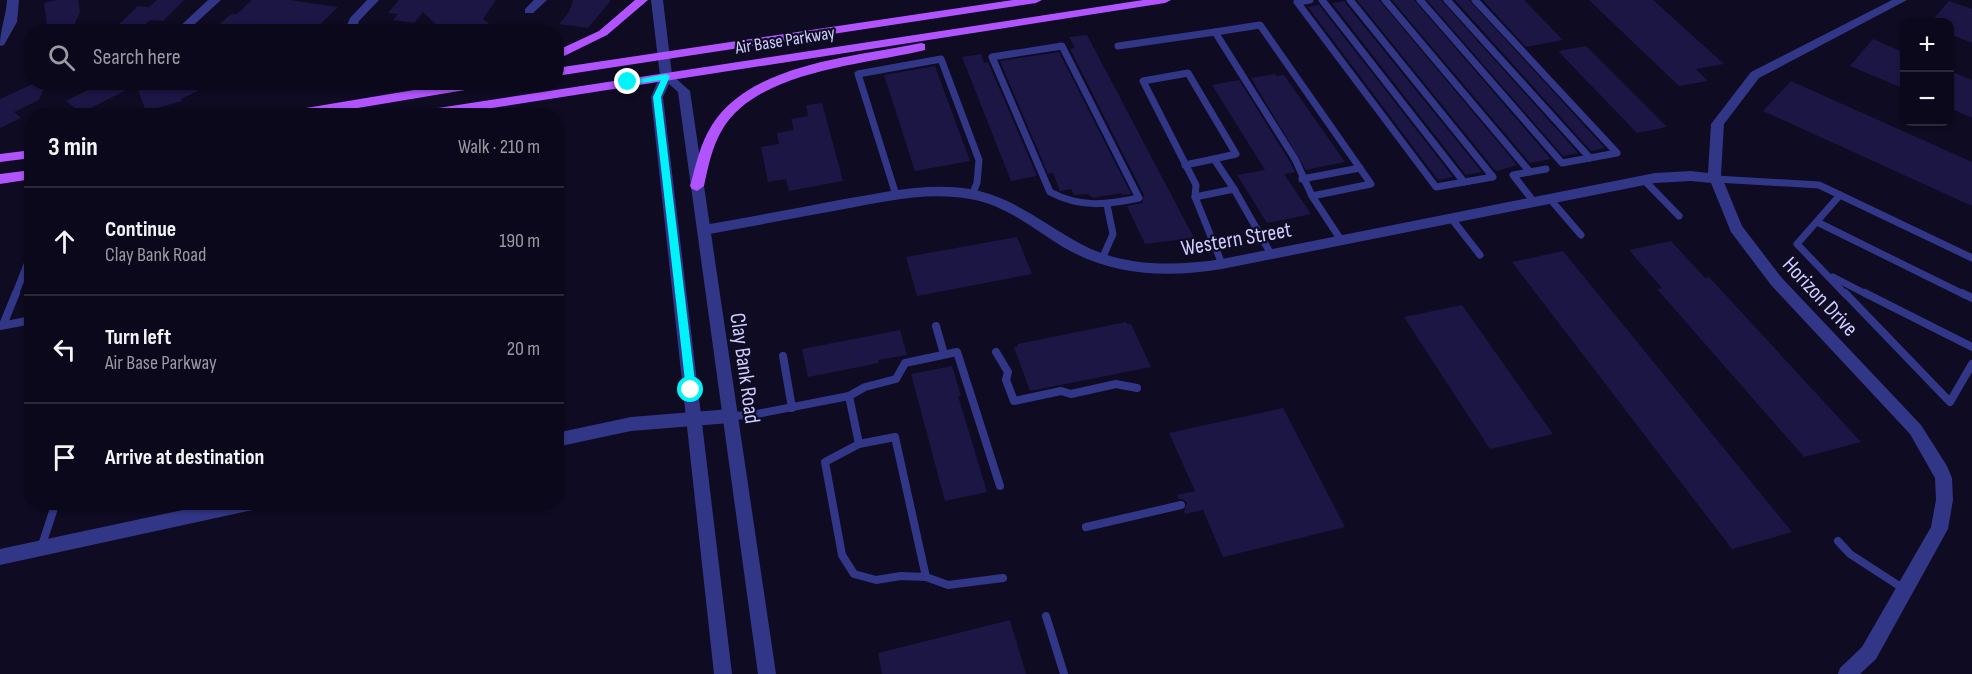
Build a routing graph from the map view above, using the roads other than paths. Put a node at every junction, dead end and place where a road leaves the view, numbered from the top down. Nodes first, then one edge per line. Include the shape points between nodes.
1 (13, 0) edge
2 (215, 0) edge
3 (373, 0) edge
4 (541, 0) edge
5 (642, 0) edge
6 (657, 0) edge
7 (1036, 0) edge
8 (1164, 0) edge
9 (1310, 0) edge
10 (1322, 0) edge
11 (1350, 0) edge
12 (1385, 0) edge
13 (1420, 0) edge
14 (1448, 0) edge
15 (1475, 0) edge
16 (1901, 0) edge
17 (529, 11) dead end
18 (188, 24) edge
19 (353, 24) edge
20 (1002, 25) junction
21 (1215, 32) junction
22 (0, 42) edge
23 (1118, 46) dead end
24 (564, 52) edge
25 (664, 55) junction
26 (564, 71) edge
27 (666, 76) junction
28 (436, 90) edge
29 (330, 108) edge
30 (463, 108) edge
31 (24, 155) edge
32 (0, 158) edge
33 (1590, 158) junction
34 (1214, 159) junction
35 (1185, 165) junction
36 (1359, 168) junction
37 (1546, 169) dead end
38 (1530, 172) junction
39 (24, 175) edge
40 (1302, 178) junction
41 (0, 179) edge
42 (1716, 179) junction
43 (1644, 180) junction
44 (1464, 182) junction
45 (697, 186) junction
46 (1234, 189) junction
47 (896, 195) junction
48 (972, 195) junction
49 (1840, 195) junction
50 (1312, 196) junction
51 (1195, 197) junction
52 (1550, 199) junction
53 (1534, 202) junction
54 (1107, 205) junction
55 (1679, 216) dead end
56 (1451, 218) junction
57 (1817, 222) junction
58 (704, 230) junction
59 (1581, 235) dead end
60 (1341, 240) junction
61 (1271, 254) junction
62 (1480, 255) dead end
63 (1972, 258) edge
64 (1102, 259) junction
65 (1222, 264) junction
66 (24, 271) edge
67 (1826, 273) junction
68 (1972, 298) edge
69 (24, 321) edge
70 (2, 325) edge
71 (936, 326) dead end
72 (1972, 347) edge
73 (996, 352) dead end
74 (944, 354) junction
75 (783, 356) dead end
76 (1972, 364) edge
77 (1137, 388) dead end
78 (849, 396) junction
79 (792, 408) junction
80 (730, 416) junction
81 (695, 419) junction
82 (564, 438) edge
83 (859, 444) junction
84 (1000, 486) dead end
85 (1181, 505) dead end
86 (53, 510) edge
87 (219, 510) edge
88 (1086, 527) dead end
89 (1838, 541) dead end
90 (41, 548) junction
91 (0, 557) edge
92 (926, 578) junction
93 (1003, 578) dead end
94 (1906, 590) junction
95 (1046, 616) dead end
96 (723, 674) edge
97 (767, 674) edge
98 (1064, 674) edge
99 (1846, 674) edge

1 - 22 street via 11,22
2 - 18 street
3 - 19 street
4 - 17 street
5 - 24 main road via 597,37
6 - 25 street
7 - 25 main road, Air Base Parkway
8 - 20 main road, Air Base Parkway
9 - 44 lane via 1297,2 1436,188
10 - 44 lane
11 - 44 lane via 1493,177
12 - 38 lane
13 - 33 lane via 1562,163
14 - 33 lane
15 - 33 lane via 1617,153
16 - 42 street, Horizon Drive via 1771,64 1739,87 1719,118 1713,146
20 - 27 main road, Air Base Parkway
20 - 45 main road via 811,70 770,84 722,120 705,154
21 - 23 lane
21 - 36 lane via 1260,25
21 - 40 lane via 1295,159
25 - 26 main road, Air Base Parkway
25 - 27 street
27 - 30 main road, Air Base Parkway
27 - 45 street, Clay Bank Road via 684,91
27 - 81 street via 657,97
28 - 29 main road
31 - 32 main road
34 - 35 lane
34 - 35 lane via 1236,154 1188,73 1143,81
34 - 46 lane
35 - 51 lane via 1196,185
36 - 40 lane
36 - 50 lane via 1371,184
37 - 38 lane
38 - 53 lane via 1513,175
39 - 41 main road
40 - 50 lane
42 - 43 street, Western Street via 1691,176
42 - 49 lane via 1819,185
42 - 94 street, Horizon Drive via 1736,227 1753,254 1908,421 1934,456 1942,474 1945,508 1939,529
43 - 52 street, Western Street
43 - 55 lane
45 - 58 street, Clay Bank Road
46 - 51 lane
46 - 61 lane
47 - 48 street, Western Street via 935,191
47 - 48 lane via 858,74 941,59 979,160
47 - 58 street, Western Street
48 - 64 street, Western Street via 1015,208 1068,243
49 - 57 lane
49 - 63 lane
50 - 60 lane
51 - 65 lane
52 - 53 street, Western Street
52 - 59 lane
53 - 56 street, Western Street
54 - 54 lane via 1139,198 1062,46 992,57 1050,192 1084,206
54 - 64 lane via 1113,234
56 - 60 street, Western Street
56 - 62 lane
57 - 67 lane via 1797,243
57 - 68 lane
58 - 80 street, Clay Bank Road
60 - 61 street, Western Street
61 - 65 street, Western Street
64 - 65 street, Western Street via 1163,270
66 - 70 lane
67 - 72 lane
67 - 76 lane via 1950,402
69 - 70 lane
71 - 74 lane
73 - 77 lane via 1008,372 1006,380 1014,401 1116,384
74 - 78 lane via 905,363 896,379 865,387
74 - 84 lane via 957,352
75 - 79 lane
78 - 79 lane
78 - 83 lane
79 - 80 lane
80 - 81 street
80 - 97 street, Clay Bank Road
81 - 82 street via 630,424
81 - 96 street
83 - 92 lane via 895,437
83 - 92 lane via 825,462 842,555 854,574 876,580
85 - 88 lane
86 - 90 lane
87 - 90 street
89 - 94 lane via 1850,554
90 - 91 street
92 - 93 lane via 948,585
94 - 99 street, Horizon Drive via 1869,653
95 - 98 lane

